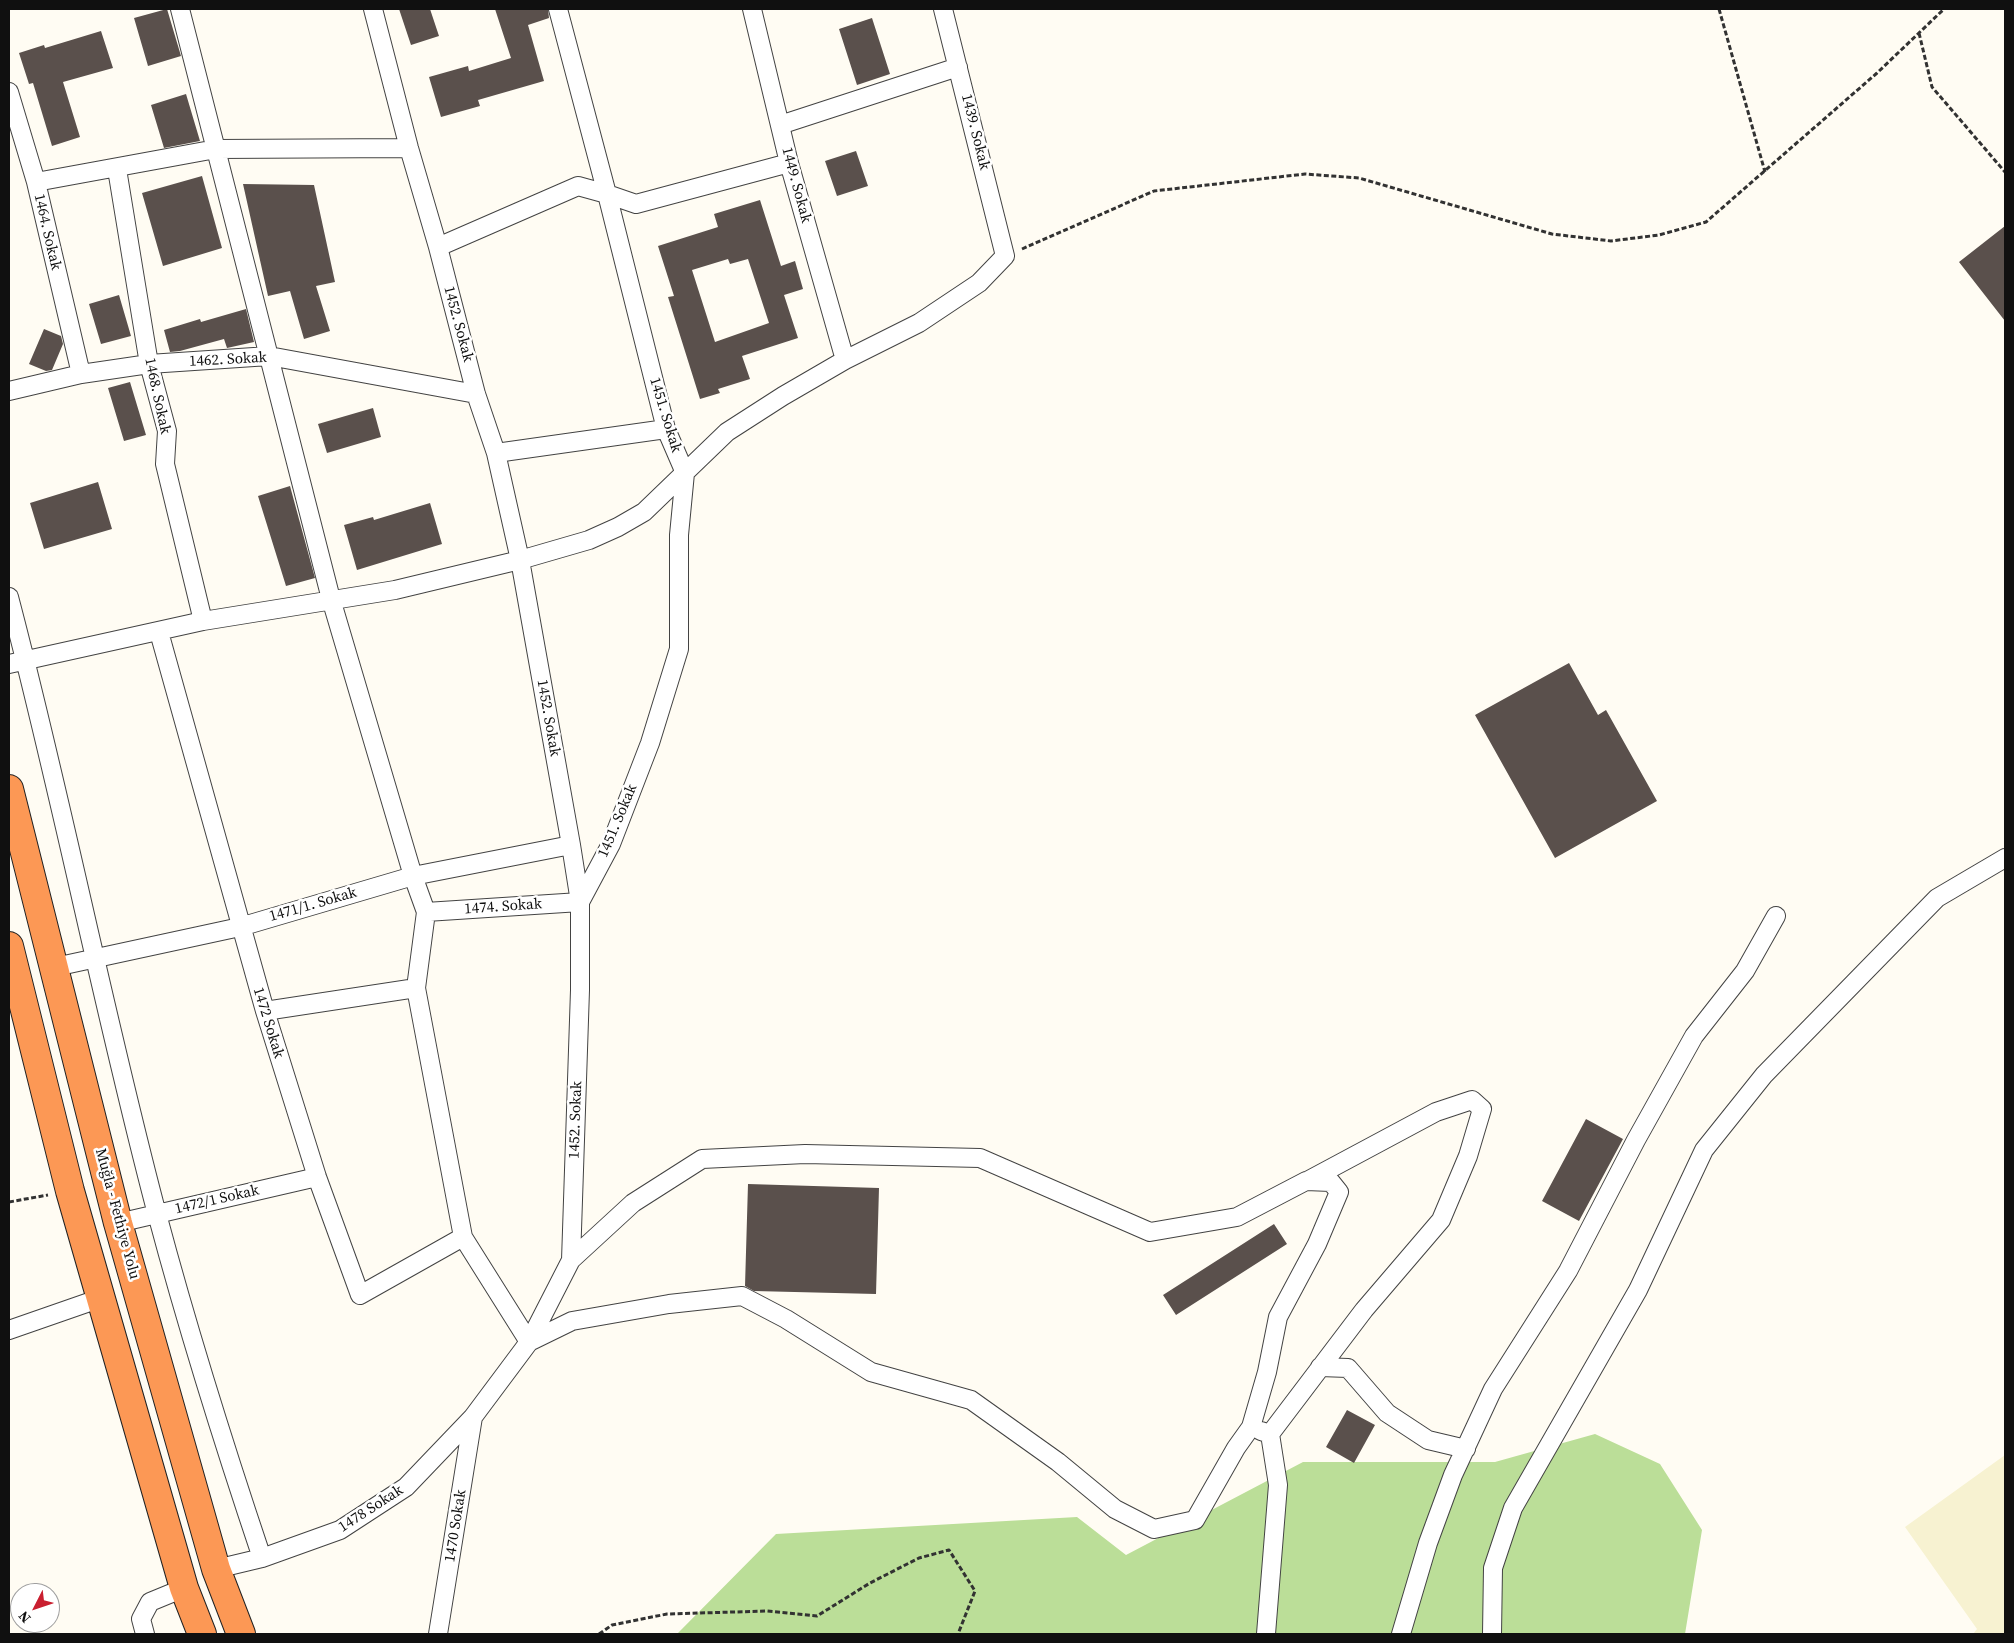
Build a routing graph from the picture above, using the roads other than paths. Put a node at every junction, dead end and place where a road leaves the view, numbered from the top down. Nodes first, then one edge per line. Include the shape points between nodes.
1 (180, 9) edge
2 (373, 9) edge
3 (558, 9) edge
4 (752, 9) edge
5 (943, 9) edge
6 (958, 68) junction
7 (10, 99) edge
8 (780, 125) junction
9 (409, 148) junction
10 (216, 149) junction
11 (789, 163) junction
12 (117, 168) junction
13 (36, 182) junction
14 (607, 194) junction
15 (438, 247) junction
16 (269, 356) junction
17 (845, 360) junction
18 (149, 364) junction
19 (82, 374) junction
20 (9, 391) edge
21 (476, 394) junction
22 (666, 429) junction
23 (496, 453) junction
24 (685, 473) junction
25 (520, 560) junction
26 (9, 598) edge
27 (331, 599) junction
28 (203, 621) junction
29 (159, 632) junction
30 (17, 662) edge
31 (9, 789) edge
32 (571, 845) junction
33 (2005, 858) edge
34 (413, 876) junction
35 (580, 902) junction
36 (426, 912) junction
37 (1776, 916) dead end
38 (240, 927) junction
39 (9, 946) edge
40 (94, 958) junction
41 (55, 967) junction
42 (416, 988) junction
43 (265, 1011) junction
44 (317, 1178) junction
45 (1306, 1181) junction
46 (157, 1214) junction
47 (118, 1223) junction
48 (463, 1237) junction
49 (571, 1260) junction
50 (101, 1298) junction
51 (9, 1330) edge
52 (529, 1342) junction
53 (1320, 1367) junction
54 (472, 1417) junction
55 (1251, 1427) junction
56 (1270, 1434) junction
57 (1466, 1449) junction
58 (262, 1558) junction
59 (216, 1569) junction
60 (184, 1588) junction
61 (145, 1634) edge
62 (202, 1634) edge
63 (240, 1634) edge
64 (438, 1634) edge
65 (1266, 1634) edge
66 (1401, 1634) edge
67 (1492, 1634) edge

1 - 10 street
2 - 9 street, 1452. Sokak
3 - 14 street, 1451. Sokak
4 - 8 street, 1449. Sokak
5 - 6 street, 1439. Sokak
6 - 8 street
6 - 17 street, 1439. Sokak via 1005,256 979,283 920,322
7 - 13 street, 1464. Sokak
8 - 11 street, 1449. Sokak
9 - 10 street
9 - 15 street, 1452. Sokak
10 - 12 street
10 - 16 street
11 - 14 street via 636,204
11 - 17 street, 1449. Sokak
12 - 13 street
12 - 18 street, 1468. Sokak
13 - 19 street, 1464. Sokak
14 - 15 street via 578,186
14 - 22 street, 1451. Sokak
15 - 21 street, 1452. Sokak
16 - 18 street, 1462. Sokak
16 - 21 street, 1462. Sokak
16 - 27 street
17 - 24 street via 727,432
18 - 19 street, 1462. Sokak
18 - 28 street, 1468. Sokak via 167,432 165,464
19 - 20 street, 1462. Sokak
21 - 23 street, 1452. Sokak
22 - 23 street
22 - 24 street, 1451. Sokak
23 - 25 street, 1452. Sokak
24 - 25 street via 644,512 618,527 589,540
24 - 35 street, 1451. Sokak via 679,535 679,649 650,743 615,834
25 - 27 street via 395,590
25 - 32 street, 1452. Sokak
26 - 30 street
27 - 28 street
27 - 34 street
28 - 29 street
29 - 30 street
29 - 38 street, 1472 Sokak
30 - 40 street
31 - 41 highway, Muğla - Fethiye Yolu
32 - 34 street, 1471/1. Sokak
32 - 35 street, 1452. Sokak
33 - 67 street via 1938,898 1764,1075 1704,1150 1638,1290 1513,1508 1493,1568
34 - 36 street
34 - 38 street, 1471/1. Sokak
35 - 36 street, 1474. Sokak
35 - 49 street, 1452. Sokak
36 - 42 street
37 - 57 street via 1745,971 1694,1036 1568,1271 1494,1389
38 - 40 street, 1471/1. Sokak
38 - 43 street, 1472 Sokak
39 - 50 highway via 70,1191
40 - 41 street, 1471/1. Sokak
40 - 46 street
41 - 47 highway, Muğla - Fethiye Yolu
42 - 43 street
42 - 48 street
43 - 44 street, 1472 Sokak
44 - 46 street, 1472/1 Sokak
44 - 48 street, 1472 Sokak via 360,1296
45 - 49 street via 1237,1217 1150,1232 980,1158 805,1154 702,1159 633,1204
45 - 53 street via 1436,1112 1472,1100 1482,1109 1468,1156 1441,1220
45 - 55 street via 1331,1182 1339,1192 1317,1244 1278,1317
46 - 47 street, 1472/1 Sokak
46 - 58 street via 218,1426
47 - 59 highway, Muğla - Fethiye Yolu
48 - 52 street
49 - 52 street, 1452. Sokak
50 - 51 street
50 - 60 highway
52 - 54 street, 1452. Sokak
52 - 55 street via 572,1321 669,1304 742,1296 786,1319 870,1372 971,1400 1058,1462 1115,1509 1154,1529 1194,1520
53 - 56 street
53 - 57 street via 1348,1368 1387,1413 1428,1440
54 - 58 street, 1478 Sokak via 406,1487 340,1530
54 - 64 street, 1470 Sokak
55 - 56 street
56 - 65 street via 1278,1485
57 - 66 street via 1428,1543
58 - 59 street, 1478 Sokak
59 - 63 highway, Muğla - Fethiye Yolu
60 - 61 street via 150,1602 141,1619
60 - 62 highway

